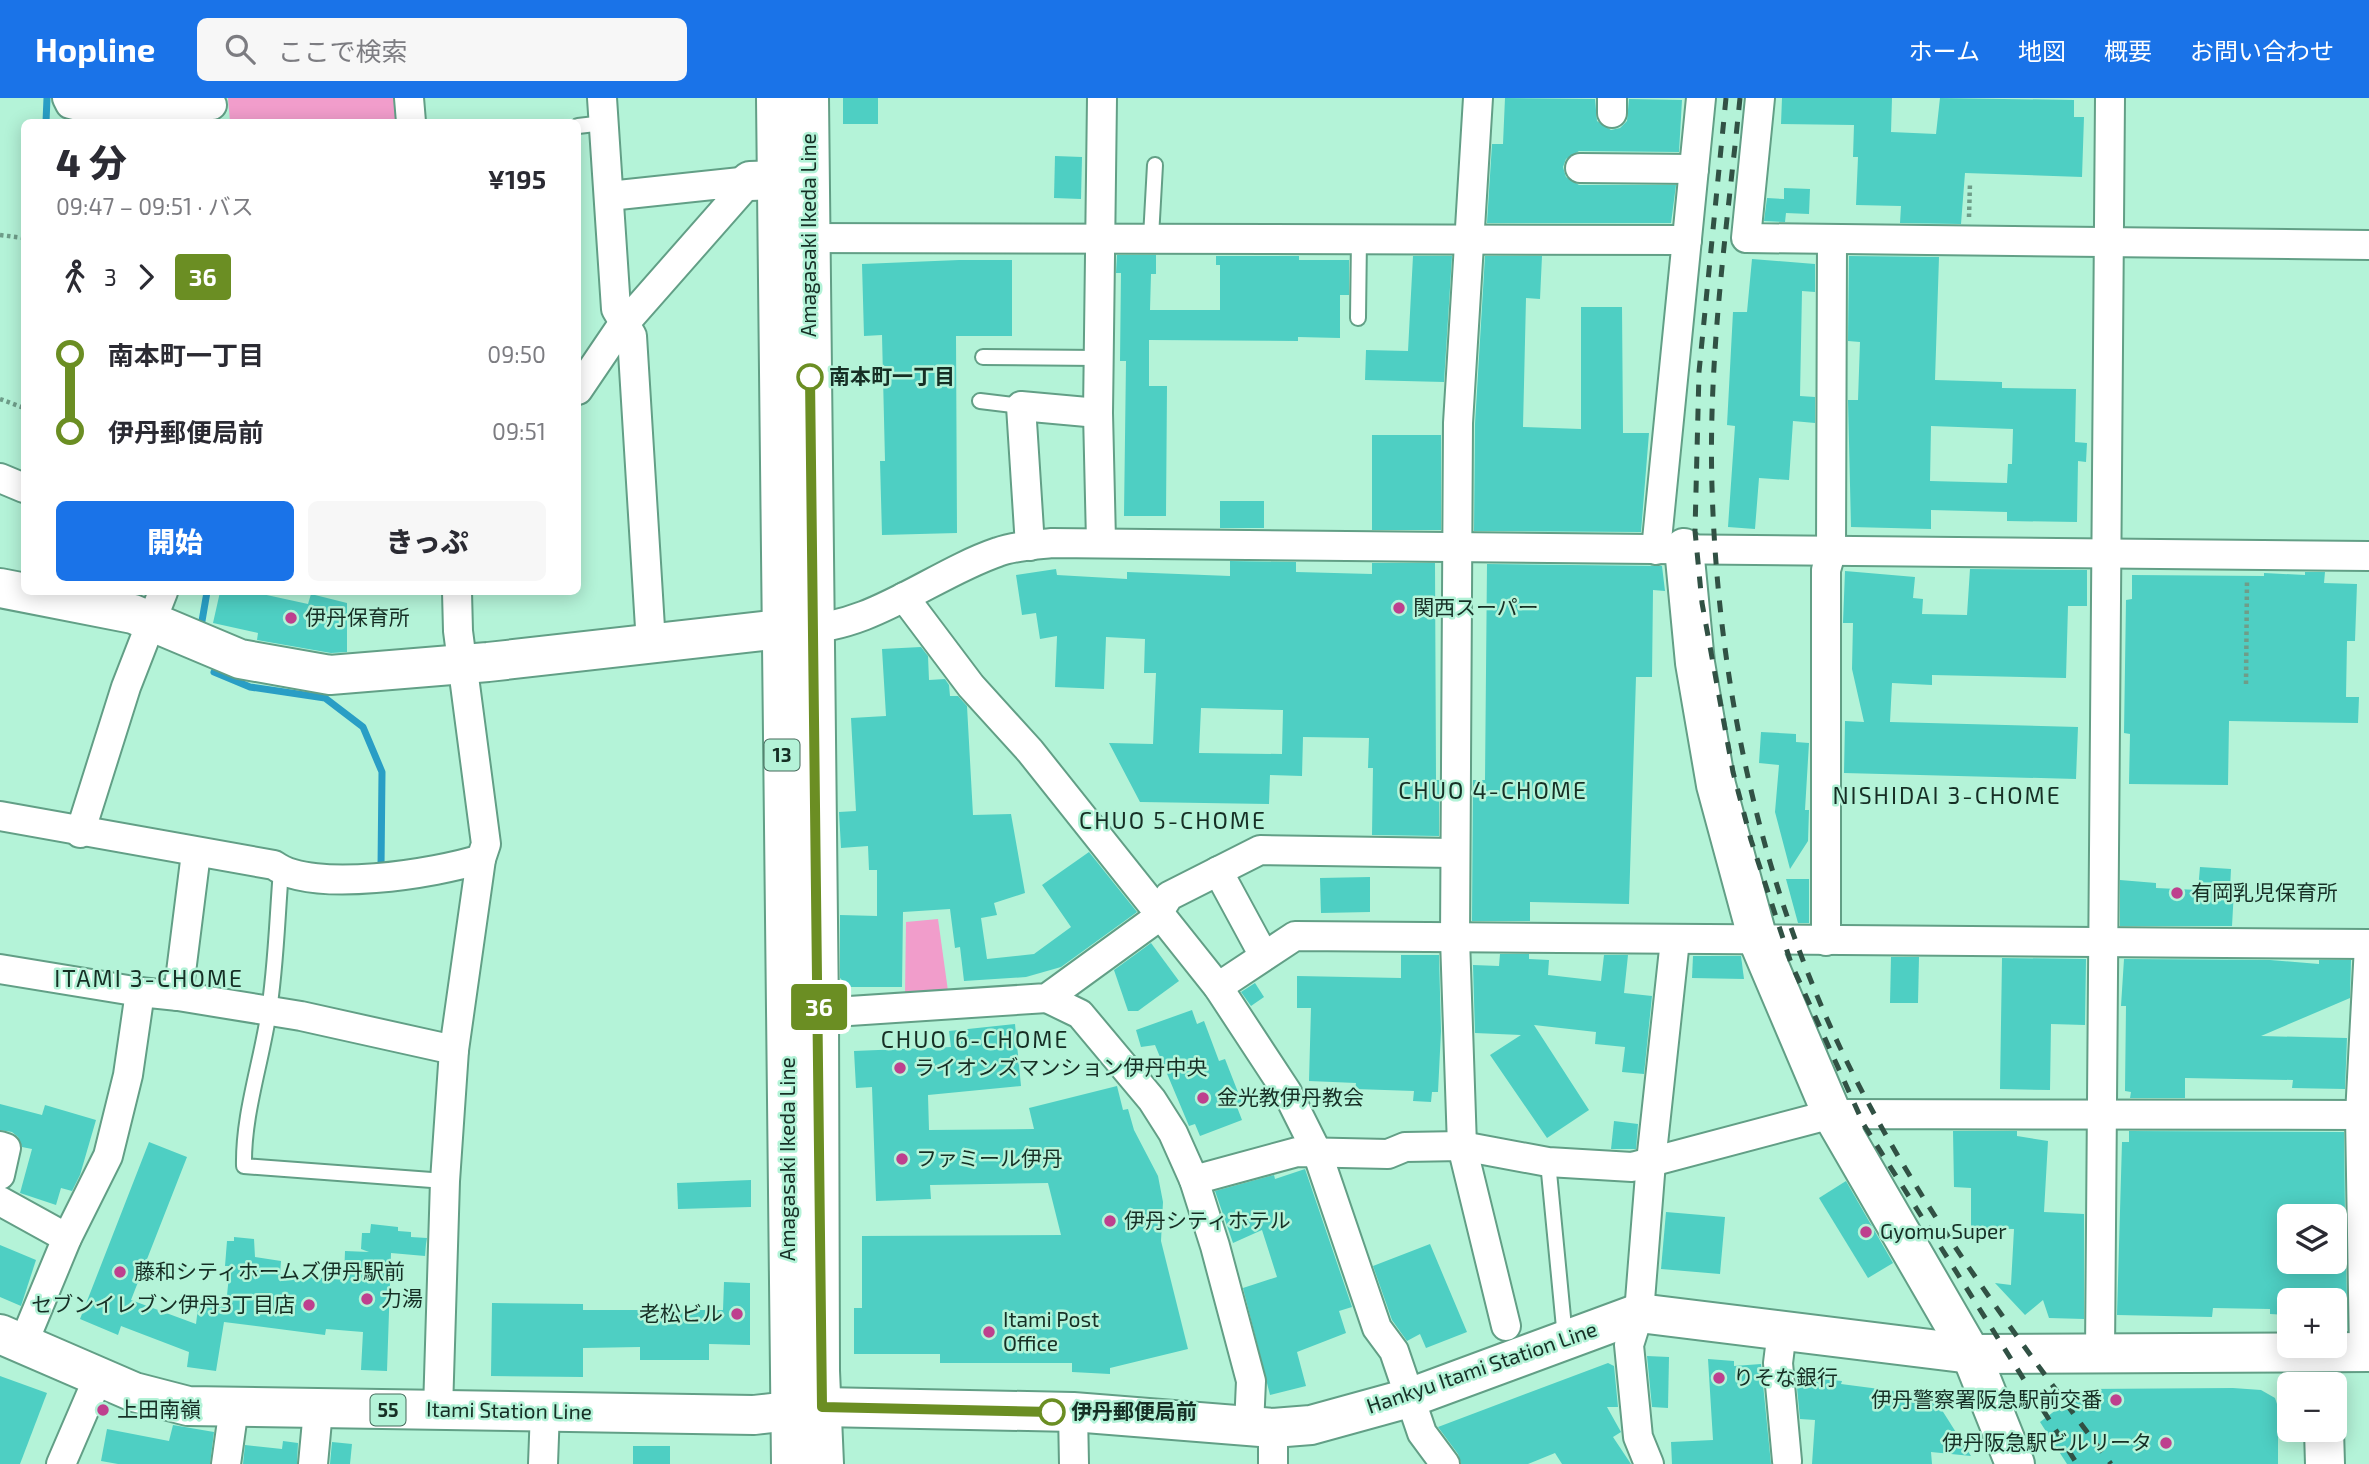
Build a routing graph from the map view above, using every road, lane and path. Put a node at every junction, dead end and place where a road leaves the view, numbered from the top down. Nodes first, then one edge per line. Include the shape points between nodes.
1 (67, 98) edge
2 (409, 98) edge
3 (776, 98) edge
4 (809, 98) edge
5 (1102, 98) edge
6 (1478, 98) edge
7 (1701, 98) edge
8 (1760, 98) edge
9 (2110, 98) edge
10 (212, 108) edge
11 (594, 116) edge
12 (411, 119) edge
13 (1155, 165) dead end
14 (1580, 168) dead end
15 (1694, 169) junction
16 (763, 181) junction
17 (609, 197) junction
18 (0, 235) edge
19 (1098, 237) junction
20 (1151, 237) junction
21 (21, 238) edge
22 (793, 238) junction
23 (1359, 238) junction
24 (1470, 239) junction
25 (1687, 240) junction
26 (1832, 242) junction
27 (2109, 244) junction
28 (2369, 245) edge
29 (1358, 318) dead end
30 (626, 326) junction
31 (983, 357) dead end
32 (1098, 358) junction
33 (581, 386) edge
34 (0, 399) edge
35 (979, 401) dead end
36 (1021, 406) junction
37 (21, 407) edge
38 (1098, 413) junction
39 (0, 478) edge
40 (21, 487) edge
41 (1101, 541) junction
42 (1030, 546) junction
43 (1460, 547) junction
44 (1670, 549) junction
45 (1831, 553) junction
46 (2107, 553) junction
47 (2247, 554) junction
48 (2369, 556) edge
49 (0, 588) edge
50 (21, 592) edge
51 (36, 595) edge
52 (457, 595) edge
53 (904, 597) junction
54 (157, 607) edge
55 (797, 629) junction
56 (651, 644) junction
57 (463, 664) junction
58 (2246, 684) dead end
59 (0, 816) edge
60 (80, 833) junction
61 (196, 853) junction
62 (1454, 853) junction
63 (481, 859) junction
64 (281, 870) junction
65 (1218, 871) junction
66 (1158, 913) junction
67 (1455, 939) junction
68 (1675, 940) junction
69 (1758, 940) junction
70 (1826, 941) junction
71 (2103, 942) junction
72 (2369, 945) edge
73 (1264, 956) junction
74 (0, 969) edge
75 (1218, 987) junction
76 (140, 992) junction
77 (178, 996) junction
78 (1047, 998) junction
79 (803, 1005) junction
80 (269, 1012) junction
81 (454, 1049) junction
82 (2100, 1113) junction
83 (1832, 1114) junction
84 (2360, 1115) junction
85 (0, 1146) edge
86 (1462, 1146) junction
87 (1317, 1152) junction
88 (1651, 1161) junction
89 (1548, 1162) junction
90 (0, 1175) edge
91 (446, 1181) junction
92 (1194, 1181) junction
93 (0, 1201) edge
94 (67, 1238) junction
95 (1639, 1313) junction
96 (1506, 1326) dead end
97 (1782, 1331) junction
98 (12, 1339) edge
99 (1565, 1339) junction
100 (2100, 1352) junction
101 (2367, 1352) edge
102 (1971, 1354) junction
103 (2324, 1369) edge
104 (98, 1378) junction
105 (1409, 1398) junction
106 (234, 1407) junction
107 (318, 1410) junction
108 (438, 1410) junction
109 (545, 1410) junction
110 (806, 1410) junction
111 (1073, 1412) junction
112 (1265, 1439) edge
113 (2324, 1442) edge
114 (1787, 1461) dead end
115 (61, 1464) edge
116 (226, 1464) edge
117 (313, 1464) edge
118 (543, 1464) edge
119 (791, 1464) edge
120 (824, 1464) edge
121 (1074, 1464) edge
122 (1445, 1464) edge
123 (1649, 1464) edge
124 (2015, 1464) edge
125 (2325, 1464) edge

1 - 10 street via 70,104 86,108
2 - 12 street
3 - 16 main road, Amagasaki Ikeda Line / 13
4 - 22 main road, Amagasaki Ikeda Line / 13
5 - 19 street
6 - 24 street
7 - 15 street
8 - 26 street via 1745,238
9 - 27 street
11 - 17 street
13 - 20 lane
14 - 15 street
15 - 25 street
16 - 17 street
16 - 22 main road, Amagasaki Ikeda Line / 13
16 - 30 street
17 - 30 street via 617,309
18 - 21 path
19 - 20 street
19 - 22 street
19 - 32 street
20 - 23 street
22 - 55 main road, Amagasaki Ikeda Line / 13
23 - 24 street
23 - 29 lane
24 - 25 street
24 - 43 street via 1458,423
25 - 44 street
26 - 27 street
26 - 45 street
27 - 28 street
27 - 46 street
30 - 33 street
30 - 56 street via 632,336
31 - 32 lane
32 - 38 street
34 - 37 path
35 - 36 lane
36 - 38 street
36 - 42 street
38 - 41 street
39 - 40 street
41 - 42 street
41 - 43 street
42 - 53 street via 999,551
43 - 44 street
43 - 62 street
44 - 45 street
44 - 69 main road via 1716,785
45 - 46 street
45 - 70 street via 1826,570
46 - 47 street
46 - 71 street
47 - 48 street
47 - 58 path
49 - 50 main road
51 - 54 main road via 133,614
52 - 57 street
53 - 55 street via 857,618
53 - 66 street via 971,686 1030,751
54 - 57 main road via 240,659 306,673 349,675
54 - 60 street via 126,687
55 - 56 main road
55 - 79 main road, Amagasaki Ikeda Line / 13
56 - 57 main road
57 - 63 street via 486,844
59 - 60 street
60 - 61 street
61 - 64 street via 274,865
61 - 77 street
62 - 65 street via 1260,850
62 - 67 street
63 - 64 street via 380,880
63 - 81 street
64 - 80 lane
65 - 66 street via 1169,896
65 - 73 street
66 - 75 street
66 - 78 street
67 - 68 street
67 - 73 street via 1295,936
67 - 86 street
68 - 69 street
68 - 88 street
69 - 70 street
69 - 83 main road
70 - 71 street
71 - 72 street
71 - 82 street
72 - 84 street
73 - 75 street
74 - 76 street
75 - 87 street via 1287,1093
76 - 77 street
76 - 94 street via 128,1075 108,1156
77 - 80 street
78 - 79 street
78 - 92 street via 1080,1014 1124,1063 1173,1133
79 - 110 main road, Amagasaki Ikeda Line / 13
80 - 81 street
80 - 91 lane via 243,1131 244,1166
81 - 91 street
82 - 83 street
82 - 84 street
82 - 100 street
83 - 88 street
83 - 102 main road
84 - 101 street
85 - 90 street via 6,1148
86 - 87 street via 1405,1147 1388,1154
86 - 89 street
86 - 96 street
87 - 92 street via 1297,1152
87 - 105 street via 1377,1328 1394,1351
88 - 89 street via 1632,1167
88 - 95 street
89 - 99 lane
91 - 108 street
92 - 112 street
93 - 94 street
94 - 98 street
95 - 97 main road, Hankyu Itami Station Line
95 - 99 main road, Hankyu Itami Station Line
95 - 123 street via 1629,1345 1638,1437
97 - 102 main road, Hankyu Itami Station Line
97 - 114 street via 1778,1363
98 - 104 main road, Itami Station Line / 55
99 - 105 main road, Hankyu Itami Station Line
100 - 102 main road, Hankyu Itami Station Line
100 - 103 main road, Hankyu Itami Station Line
101 - 103 main road, Hankyu Itami Station Line
102 - 124 main road
104 - 106 main road, Itami Station Line / 55 via 173,1404
104 - 115 street
105 - 112 main road, Hankyu Itami Station Line
105 - 122 street via 1422,1433
106 - 107 main road, Itami Station Line / 55
106 - 116 street
107 - 108 main road, Itami Station Line / 55
107 - 117 street
108 - 109 main road, Itami Station Line / 55
109 - 110 main road, Itami Station Line / 55 via 754,1415
109 - 118 street
110 - 111 main road, Hankyu Itami Station Line
110 - 119 main road, Amagasaki Ikeda Line / 13
110 - 120 main road, Amagasaki Ikeda Line / 13
111 - 112 main road, Hankyu Itami Station Line
111 - 121 street
113 - 125 main road

